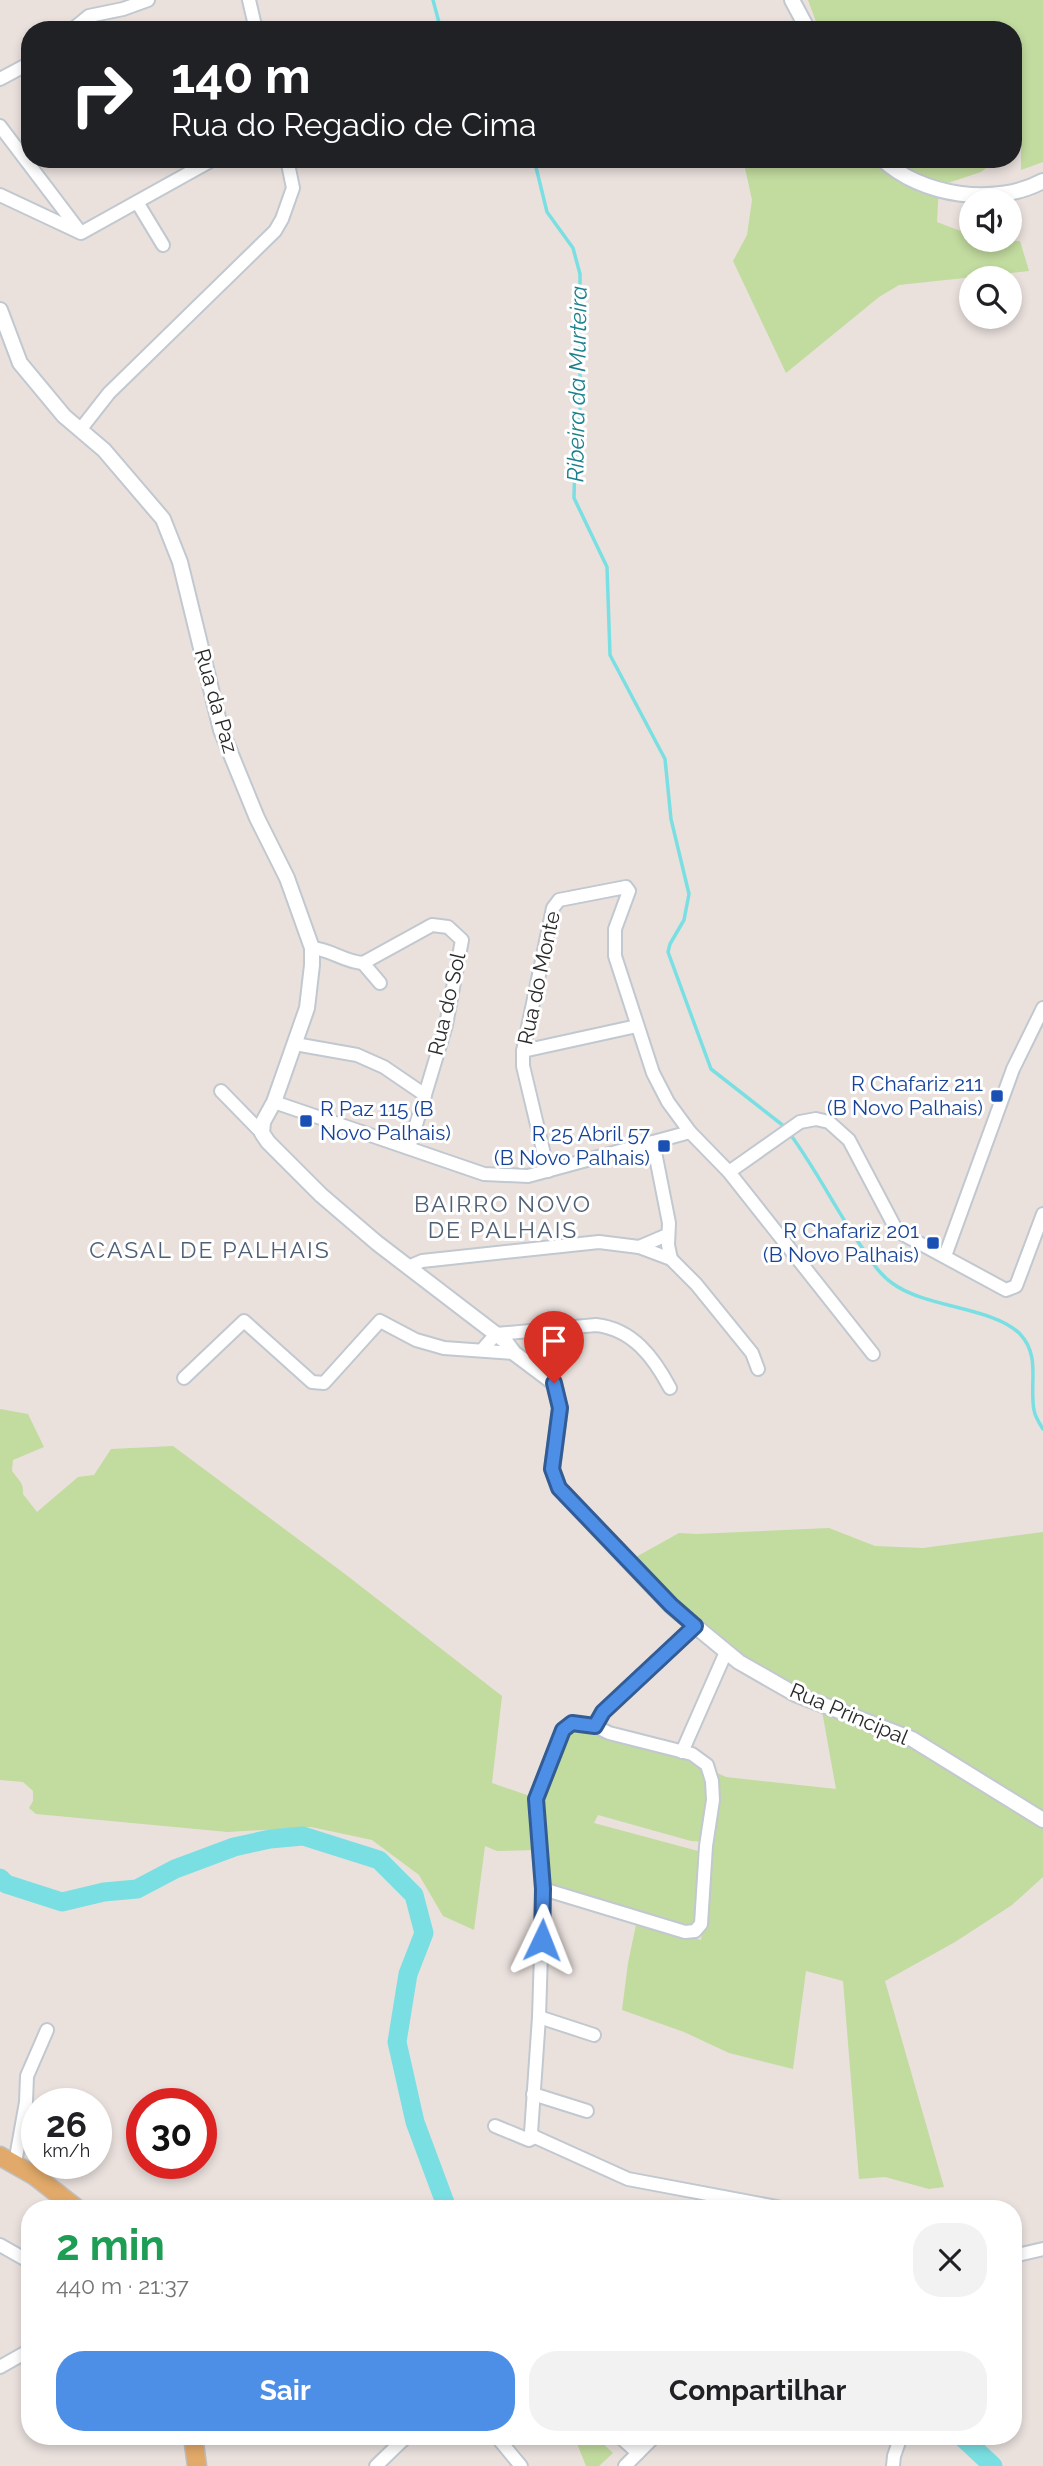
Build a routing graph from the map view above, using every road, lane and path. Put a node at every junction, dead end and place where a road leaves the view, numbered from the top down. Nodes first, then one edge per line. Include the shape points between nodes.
1 (148, 0) edge
2 (248, 0) edge
3 (792, 0) edge
4 (125, 4) edge
5 (83, 21) edge
6 (254, 21) edge
7 (803, 21) edge
8 (21, 68) edge
9 (0, 79) edge
10 (0, 126) edge
11 (21, 150) edge
12 (36, 168) edge
13 (198, 168) edge
14 (289, 168) edge
15 (892, 168) edge
16 (1043, 181) edge
17 (0, 195) edge
18 (137, 202) junction
19 (81, 233) junction
20 (163, 245) dead end
21 (0, 310) edge
22 (80, 430) junction
23 (312, 948) junction
24 (363, 963) junction
25 (380, 983) dead end
26 (1043, 1008) edge
27 (637, 1026) junction
28 (295, 1044) junction
29 (523, 1051) junction
30 (221, 1091) dead end
31 (425, 1095) junction
32 (274, 1102) junction
33 (690, 1132) junction
34 (262, 1133) junction
35 (653, 1142) junction
36 (410, 1148) junction
37 (548, 1171) junction
38 (729, 1172) junction
39 (1043, 1214) edge
40 (667, 1235) junction
41 (639, 1247) junction
42 (945, 1256) junction
43 (671, 1259) junction
44 (408, 1266) junction
45 (496, 1334) junction
46 (482, 1350) junction
47 (514, 1353) junction
48 (873, 1354) dead end
49 (758, 1369) dead end
50 (184, 1378) dead end
51 (670, 1388) dead end
52 (695, 1626) junction
53 (726, 1652) junction
54 (595, 1726) junction
55 (682, 1752) junction
56 (1043, 1820) edge
57 (543, 1889) junction
58 (539, 2017) junction
59 (47, 2030) dead end
60 (594, 2035) dead end
61 (533, 2094) junction
62 (587, 2110) dead end
63 (495, 2126) dead end
64 (535, 2137) junction
65 (8, 2160) edge
66 (65, 2200) edge
67 (740, 2200) edge
68 (0, 2245) edge
69 (1043, 2249) edge
70 (1022, 2254) edge
71 (21, 2257) edge
72 (21, 2355) edge
73 (0, 2367) edge
74 (194, 2445) edge
75 (398, 2445) edge
76 (504, 2445) edge
77 (629, 2445) edge
78 (646, 2445) edge
79 (638, 2453) junction
80 (197, 2466) edge
81 (376, 2466) edge
82 (521, 2466) edge
83 (625, 2466) edge

1 - 4 street
2 - 6 street
3 - 7 street
4 - 5 street
8 - 9 street
10 - 11 street
12 - 19 street
13 - 18 street
14 - 22 street via 293,188 275,231 109,393
15 - 16 street via 952,194 998,196
17 - 19 street
18 - 19 street
18 - 20 street
21 - 22 street, Rua da Paz via 20,363
22 - 23 street, Rua da Paz via 104,450 163,519 180,562 220,730
23 - 24 street
23 - 28 street, Rua da Paz via 307,1008
24 - 25 street
24 - 31 street, Rua do Sol via 432,925 448,927 462,940 446,1025
26 - 42 street via 1013,1069
27 - 29 street
27 - 29 street, Rua do Monte via 613,943 629,891 618,887 555,903
27 - 33 street via 653,1073
28 - 31 street via 357,1055
28 - 32 street, Rua da Paz
29 - 37 street, Rua do Monte
30 - 34 street
31 - 36 street, Rua do Sol
32 - 34 street, Rua da Paz
32 - 36 street
33 - 35 street
33 - 38 street
34 - 44 street, Rua Principal via 321,1195
35 - 37 street
35 - 40 street via 669,1223
36 - 37 street via 484,1174 528,1176
38 - 42 street via 800,1122 829,1122 849,1140 897,1231
38 - 48 street
39 - 42 street via 1016,1286 1006,1290
40 - 41 street
40 - 43 street
41 - 43 street
41 - 44 street via 599,1242
43 - 49 street via 752,1353
44 - 45 street, Rua Principal
45 - 46 street
45 - 47 street, Rua Principal
45 - 51 street via 609,1327 638,1343
46 - 47 street
46 - 50 street via 425,1343 380,1321 324,1383 312,1382 244,1321
47 - 52 street, Rua Principal via 554,1383 560,1408 552,1469 559,1488
52 - 53 street, Rua Principal
52 - 54 street via 603,1712
53 - 55 street
53 - 56 street, Rua Principal via 795,1694 912,1739
54 - 55 street
54 - 57 street via 572,1723 563,1730 536,1799
55 - 57 street via 707,1765 712,1781 701,1924 695,1931 685,1933
57 - 58 street
58 - 60 street
58 - 61 street
59 - 65 street via 27,2076 26,2102
61 - 62 street
61 - 64 street via 531,2133
63 - 64 street via 529,2140
64 - 67 street via 628,2179
65 - 66 main road
68 - 71 street
69 - 70 street
72 - 73 street
74 - 80 main road
75 - 81 street
76 - 82 street
77 - 79 street
78 - 79 street
79 - 83 street

